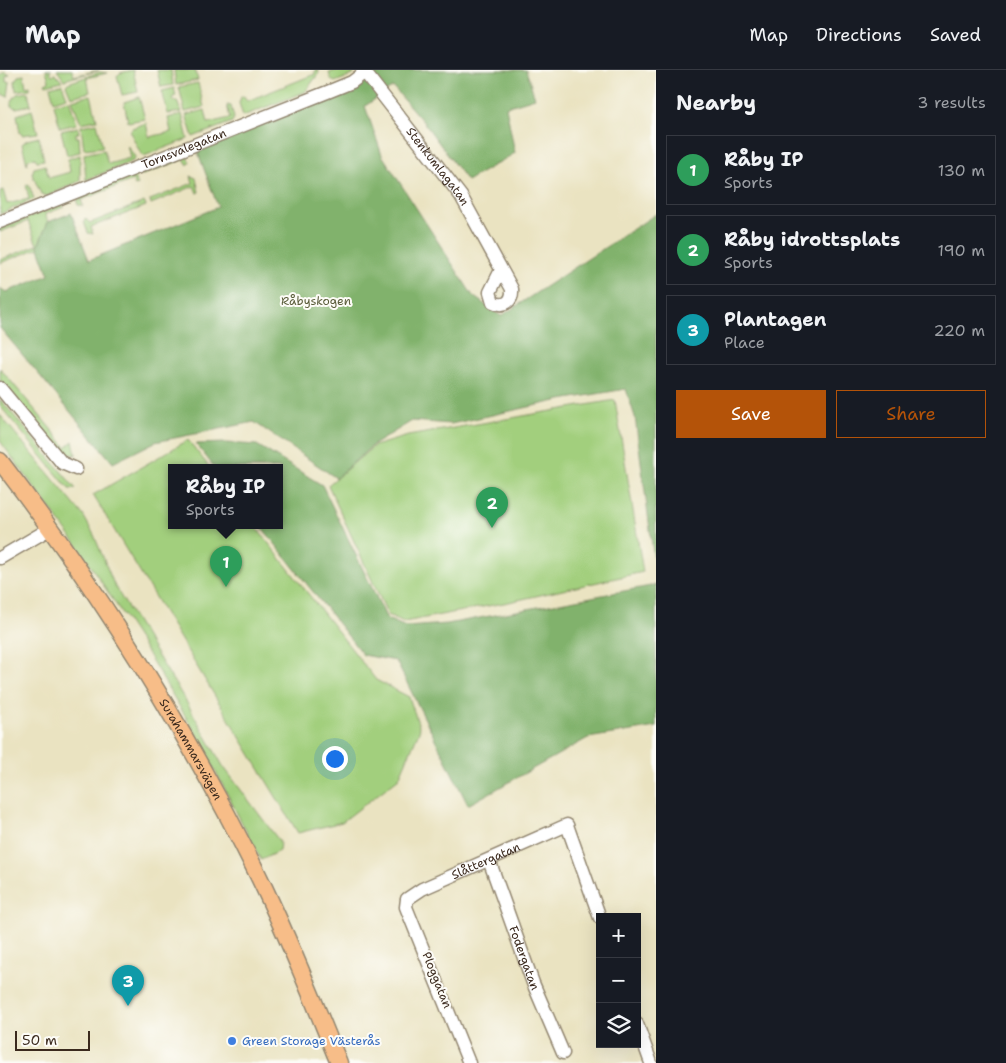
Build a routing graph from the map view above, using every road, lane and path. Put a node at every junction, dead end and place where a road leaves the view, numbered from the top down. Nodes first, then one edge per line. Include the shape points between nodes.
1 (364, 71) edge
2 (0, 222) edge
3 (501, 270) dead end
4 (0, 388) edge
5 (0, 461) edge
6 (76, 469) dead end
7 (51, 528) junction
8 (0, 558) edge
9 (489, 860) junction
10 (407, 899) joint
11 (598, 913) edge
12 (641, 1035) edge
13 (562, 1053) dead end
14 (340, 1063) edge
15 (468, 1063) edge
16 (651, 1063) edge

1 - 2 street, Tornsvalegatan via 352,82
1 - 3 street, Stenkumlagatan via 461,196
4 - 6 street via 62,462
5 - 7 main road, Surahammarsvägen
7 - 8 street
7 - 14 main road, Surahammarsvägen via 159,694 222,805 263,885
9 - 10 street, Slåttergatan via 422,889
9 - 11 street, Slåttergatan via 566,825
9 - 13 street, Fodergatan via 532,982
10 - 15 street, Ploggatan via 406,907
12 - 16 street

